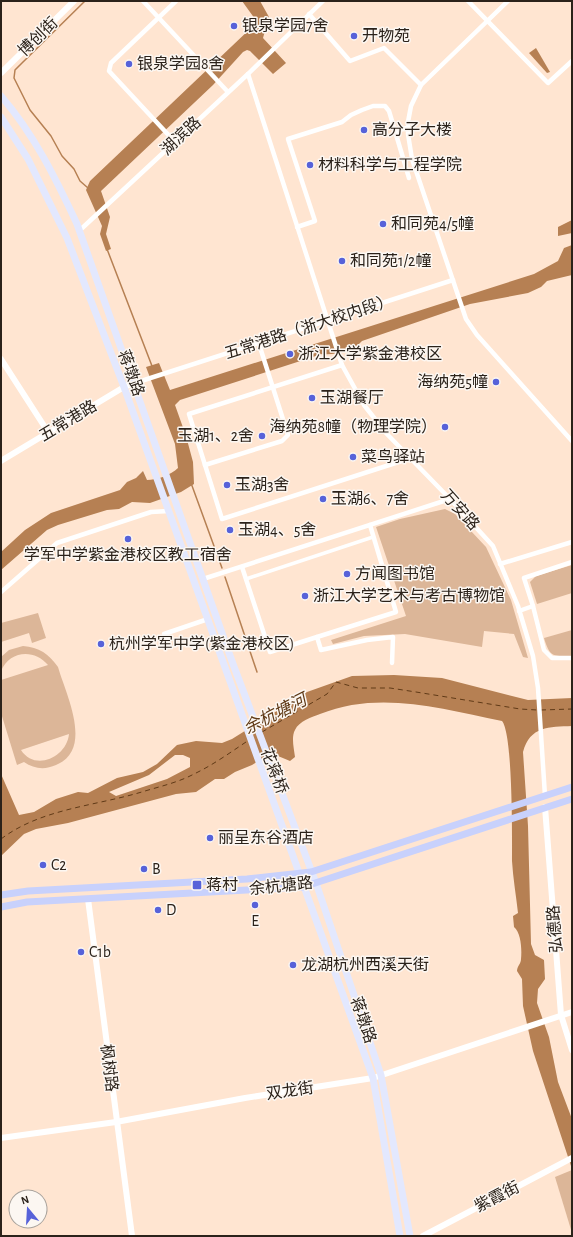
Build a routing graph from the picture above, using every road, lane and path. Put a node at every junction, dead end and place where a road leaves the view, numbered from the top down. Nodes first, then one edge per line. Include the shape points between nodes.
1 (74, 1) edge
2 (143, 1) edge
3 (176, 1) edge
4 (323, 1) edge
5 (468, 1) edge
6 (508, 1) edge
7 (309, 14) junction
8 (158, 18) junction
9 (488, 21) junction
10 (572, 61) edge
11 (1, 73) edge
12 (248, 74) junction
13 (421, 85) junction
14 (227, 90) junction
15 (1, 96) edge
16 (1, 117) edge
17 (407, 128) junction
18 (395, 131) junction
19 (173, 140) junction
20 (409, 178) dead end
21 (297, 227) junction
22 (80, 230) junction
23 (453, 280) junction
24 (327, 322) junction
25 (259, 344) junction
26 (1, 359) edge
27 (342, 365) junction
28 (135, 383) junction
29 (124, 387) junction
30 (274, 387) junction
31 (48, 432) junction
32 (572, 441) edge
33 (411, 458) junction
34 (1, 460) edge
35 (205, 466) junction
36 (450, 499) junction
37 (168, 508) junction
38 (370, 525) junction
39 (373, 537) junction
40 (572, 542) edge
41 (572, 562) edge
42 (500, 564) junction
43 (242, 567) junction
44 (203, 579) junction
45 (246, 579) junction
46 (1, 592) edge
47 (533, 606) junction
48 (519, 611) junction
49 (208, 619) junction
50 (164, 634) dead end
51 (317, 637) junction
52 (572, 658) edge
53 (392, 663) dead end
54 (233, 664) joint
55 (224, 666) joint
56 (572, 787) edge
57 (545, 796) junction
58 (572, 799) edge
59 (545, 807) junction
60 (289, 812) joint
61 (278, 814) joint
62 (311, 872) junction
63 (299, 874) junction
64 (316, 883) junction
65 (303, 887) junction
66 (1, 895) edge
67 (88, 899) junction
68 (1, 907) edge
69 (572, 1012) edge
70 (562, 1015) junction
71 (572, 1050) edge
72 (381, 1076) junction
73 (372, 1078) junction
74 (116, 1122) junction
75 (1, 1138) edge
76 (569, 1160) edge
77 (132, 1236) edge
78 (400, 1236) edge
79 (410, 1236) edge
80 (423, 1236) edge

1 - 11 street, 博创街
2 - 8 street
3 - 8 street
4 - 7 street
5 - 9 street
6 - 9 street
7 - 12 street, 湖滨路
7 - 13 street via 350,61 384,48
8 - 14 street
8 - 19 street via 111,63 109,71
9 - 10 street via 548,83
9 - 13 street
12 - 14 street, 湖滨路
12 - 21 street, 万安路
13 - 17 street via 411,106
14 - 19 street, 湖滨路
15 - 22 main road, 蒋墩路 via 16,113 43,156
16 - 29 main road, 蒋墩路 via 28,159 67,238
17 - 18 street
17 - 23 street via 412,159
18 - 20 street
18 - 21 street via 384,106 373,106 351,115 342,122 288,139 315,221
19 - 22 street, 湖滨路
21 - 24 street, 万安路
22 - 28 main road, 蒋墩路
23 - 24 street, 五常港路（浙大校内段）
23 - 32 street via 464,313 477,335
24 - 25 street, 五常港路（浙大校内段）
24 - 27 street, 万安路
25 - 28 street, 五常港路（浙大校内段）
25 - 30 street
26 - 31 street
27 - 30 street
27 - 33 street, 万安路 via 364,405 386,433
28 - 29 street, 五常港路
28 - 44 main road, 蒋墩路
29 - 31 street, 五常港路
29 - 37 main road, 蒋墩路
30 - 35 street via 288,435 282,441
30 - 35 street via 189,414
31 - 34 street, 五常港路
33 - 35 street via 222,519
33 - 36 street, 万安路
36 - 38 street
36 - 42 street, 万安路 via 493,546
37 - 46 street via 57,543
37 - 49 main road, 蒋墩路
38 - 39 street
38 - 43 street
39 - 45 street
39 - 51 street via 396,612
40 - 42 street
41 - 47 street via 524,578
42 - 48 street, 万安路
43 - 44 street
43 - 45 street
44 - 54 main road, 蒋墩路
45 - 51 street via 270,652
47 - 48 street
47 - 52 street via 544,650 552,658
48 - 57 street, 万安路 via 533,656 538,688
49 - 50 street
49 - 55 main road, 蒋墩路
51 - 53 street via 321,650 393,637
54 - 60 main road, 花蒋桥
55 - 61 main road, 花蒋桥
56 - 57 main road, 余杭塘路
57 - 62 main road, 余杭塘路
58 - 59 main road, 余杭塘路
59 - 64 main road, 余杭塘路
59 - 70 street, 弘德路
60 - 62 main road, 蒋墩路
61 - 63 main road, 蒋墩路
62 - 63 main road, 余杭塘路
62 - 64 main road, 蒋墩路
63 - 65 main road, 蒋墩路
63 - 66 main road, 余杭塘路 via 195,883 28,891
64 - 65 main road, 余杭塘路
64 - 72 main road, 蒋墩路
65 - 67 main road, 余杭塘路
65 - 73 main road, 蒋墩路
67 - 68 main road, 余杭塘路 via 27,902
67 - 74 street, 枫树路
69 - 70 street, 双龙街
70 - 71 street, 弘德路
70 - 72 street, 双龙街
72 - 73 street, 双龙街
72 - 79 main road, 蒋墩路
73 - 74 street, 双龙街
73 - 78 main road, 蒋墩路
74 - 75 street, 双龙街
74 - 77 street, 枫树路
76 - 80 street, 紫霞街

